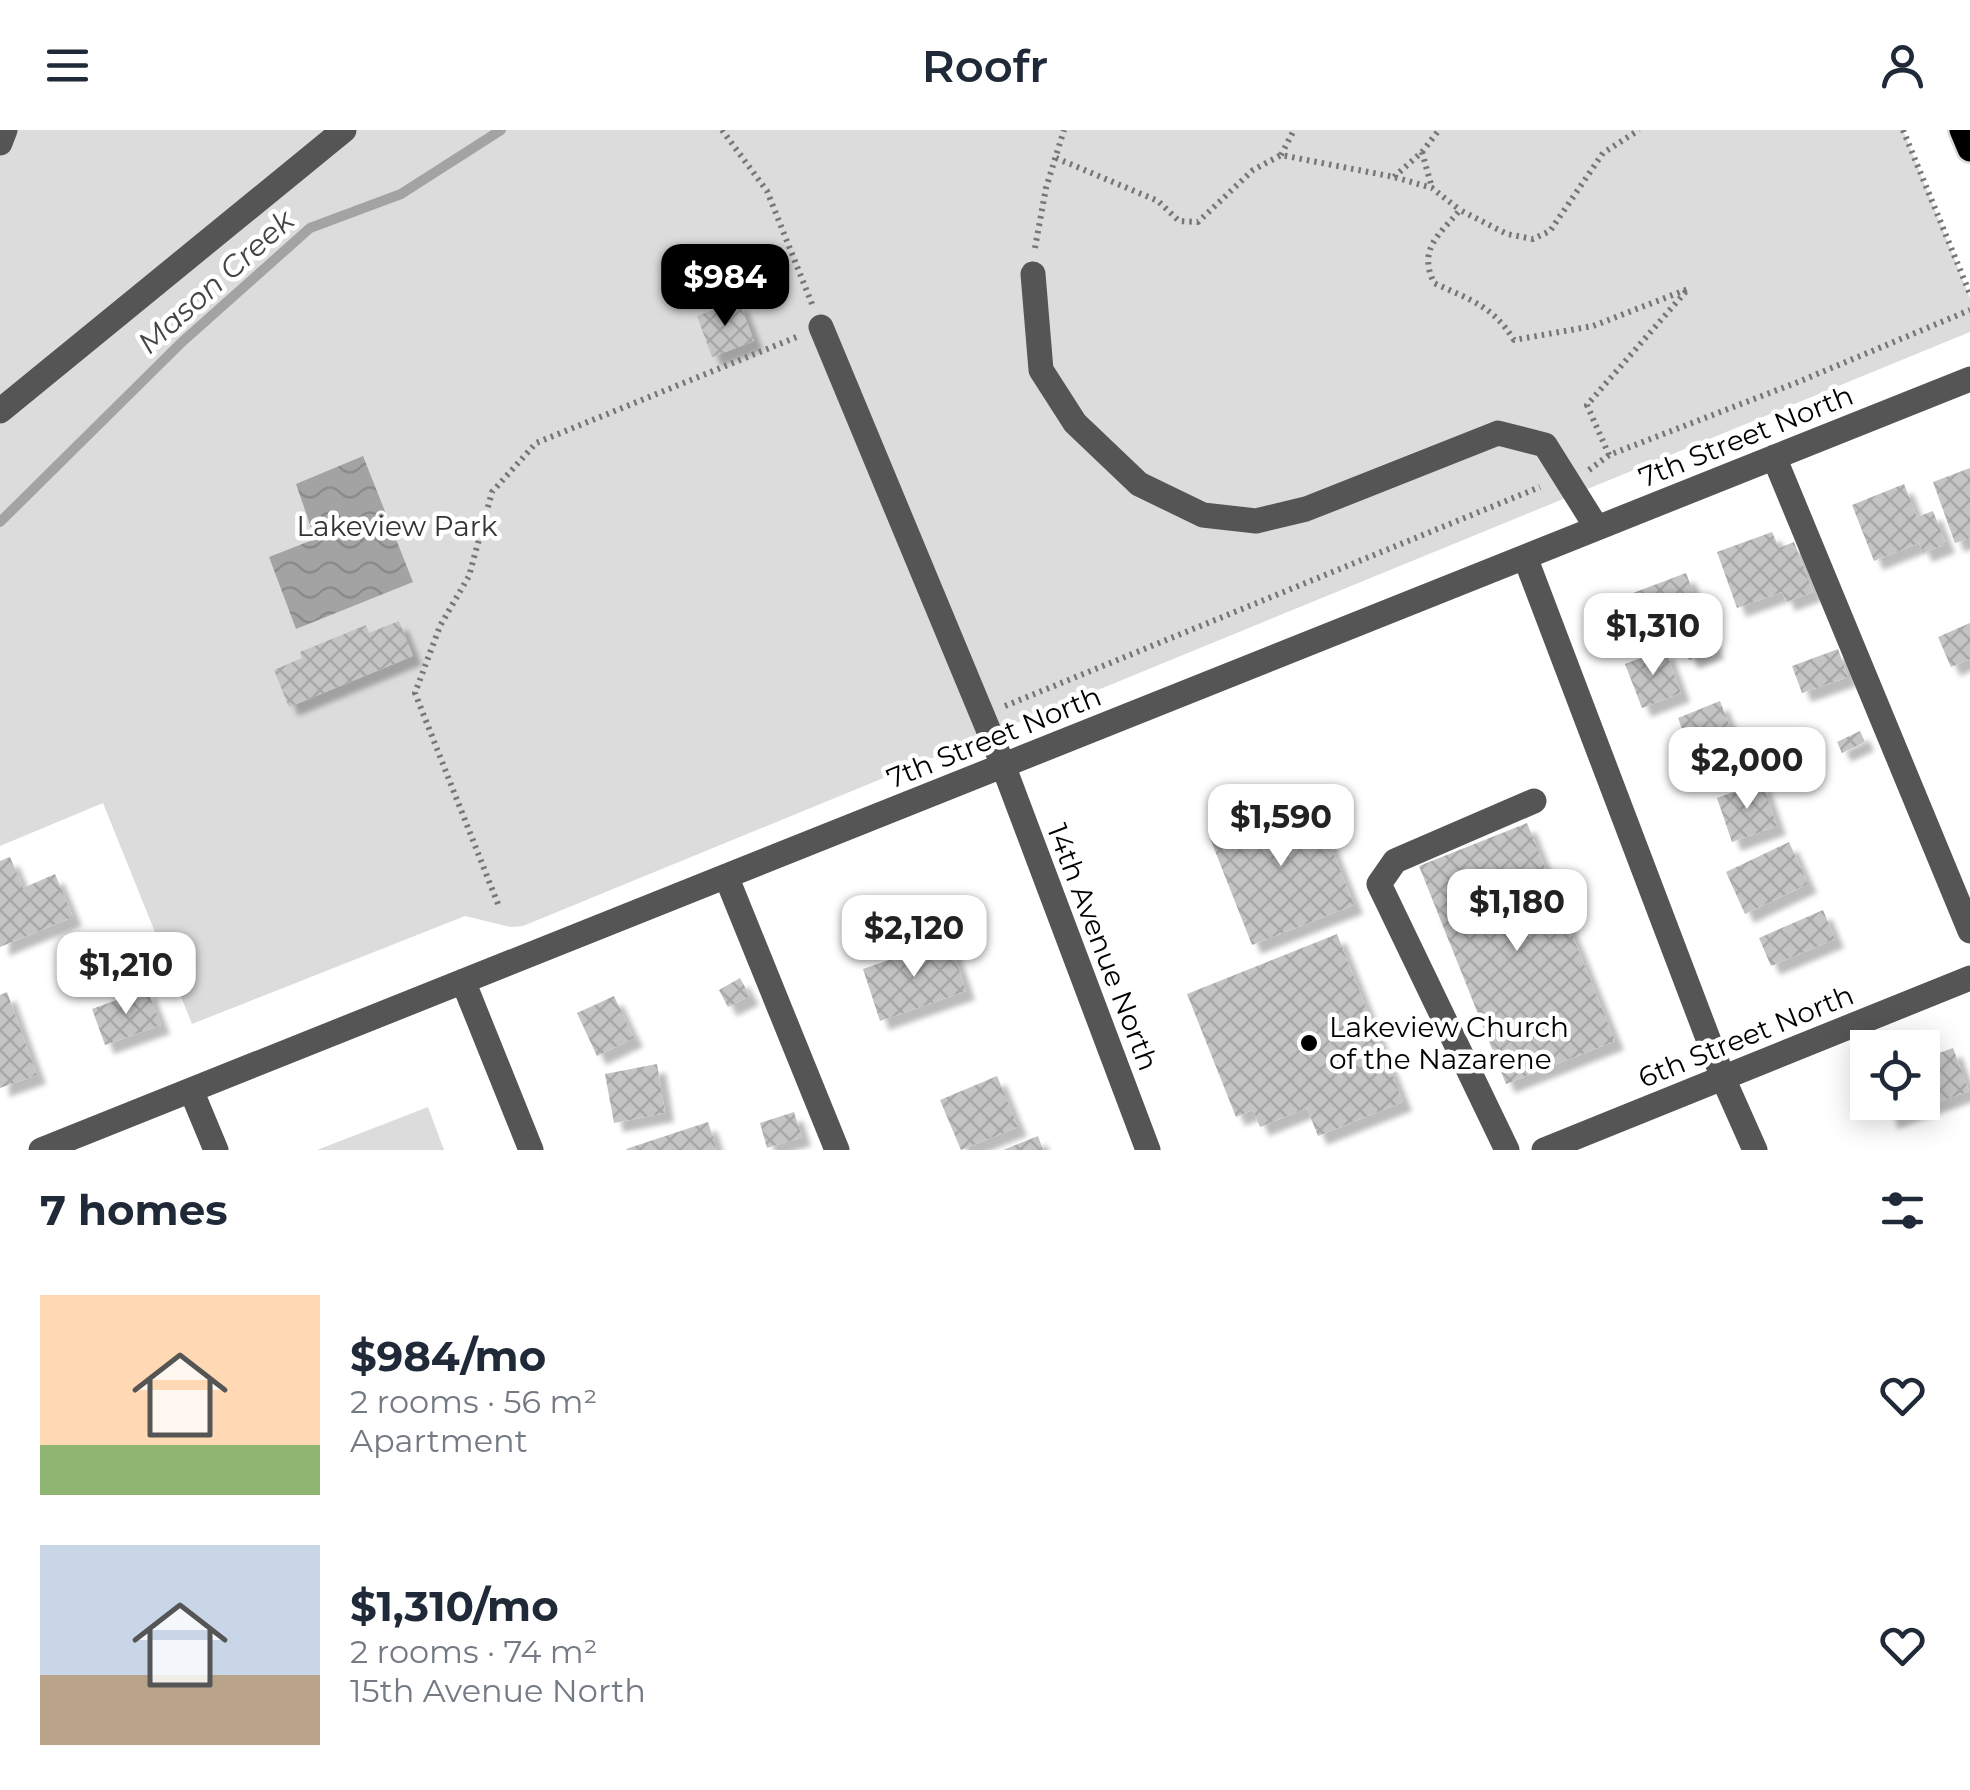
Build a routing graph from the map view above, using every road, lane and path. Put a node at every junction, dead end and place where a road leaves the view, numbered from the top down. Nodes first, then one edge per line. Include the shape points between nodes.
1 (4, 130) edge
2 (344, 130) edge
3 (722, 130) edge
4 (1064, 130) edge
5 (1294, 130) edge
6 (1440, 130) edge
7 (1639, 130) edge
8 (1903, 130) edge
9 (1962, 130) edge
10 (0, 143) edge
11 (1970, 150) edge
12 (1422, 152) junction
13 (1282, 155) junction
14 (1056, 158) junction
15 (1394, 176) junction
16 (1432, 188) junction
17 (1460, 210) junction
18 (1033, 274) joint
19 (1970, 294) edge
20 (1970, 310) edge
21 (821, 327) junction
22 (1970, 379) edge
23 (0, 411) edge
24 (1609, 456) junction
25 (1774, 457) junction
26 (1588, 471) dead end
27 (1541, 487) dead end
28 (1597, 528) junction
29 (1525, 557) junction
30 (1002, 708) dead end
31 (1003, 766) junction
32 (1534, 801) dead end
33 (726, 876) junction
34 (498, 904) dead end
35 (1970, 932) edge
36 (1970, 978) edge
37 (463, 981) junction
38 (1724, 1078) junction
39 (191, 1090) junction
40 (40, 1150) edge
41 (216, 1150) edge
42 (531, 1150) edge
43 (836, 1150) edge
44 (1148, 1150) edge
45 (1507, 1150) edge
46 (1544, 1150) edge
47 (1754, 1150) edge

1 - 10 street
2 - 23 street
3 - 21 path via 766,191
4 - 14 path
5 - 13 path
6 - 12 path
7 - 17 path via 1603,153 1550,231 1533,239
8 - 19 path
9 - 11 main road
12 - 15 path
12 - 16 path
13 - 14 path via 1254,170 1198,222 1178,221 1158,201
13 - 15 path
14 - 18 path via 1037,224
15 - 16 path
16 - 17 path
17 - 24 path via 1430,245 1426,266 1434,284 1478,302 1514,340 1593,326 1688,289 1587,405
18 - 28 street via 1042,370 1076,423 1140,484 1204,515 1256,521 1306,509 1498,433 1544,445
20 - 24 path
21 - 31 street, 14th Avenue North
21 - 34 path via 536,443 492,492 469,576 440,626 415,693
22 - 25 street, 7th Street North
24 - 26 path
25 - 28 street, 7th Street North
25 - 35 street
27 - 30 path
28 - 29 street, 7th Street North
29 - 31 street, 7th Street North
29 - 38 street
31 - 33 street, 7th Street North
31 - 44 street, 14th Avenue North
32 - 45 street via 1395,861 1378,884
33 - 37 street, 7th Street North
33 - 43 street
36 - 38 street, 6th Street North
37 - 39 street, 7th Street North
37 - 42 street
38 - 46 street, 6th Street North
38 - 47 street
39 - 40 street, 7th Street North
39 - 41 street

